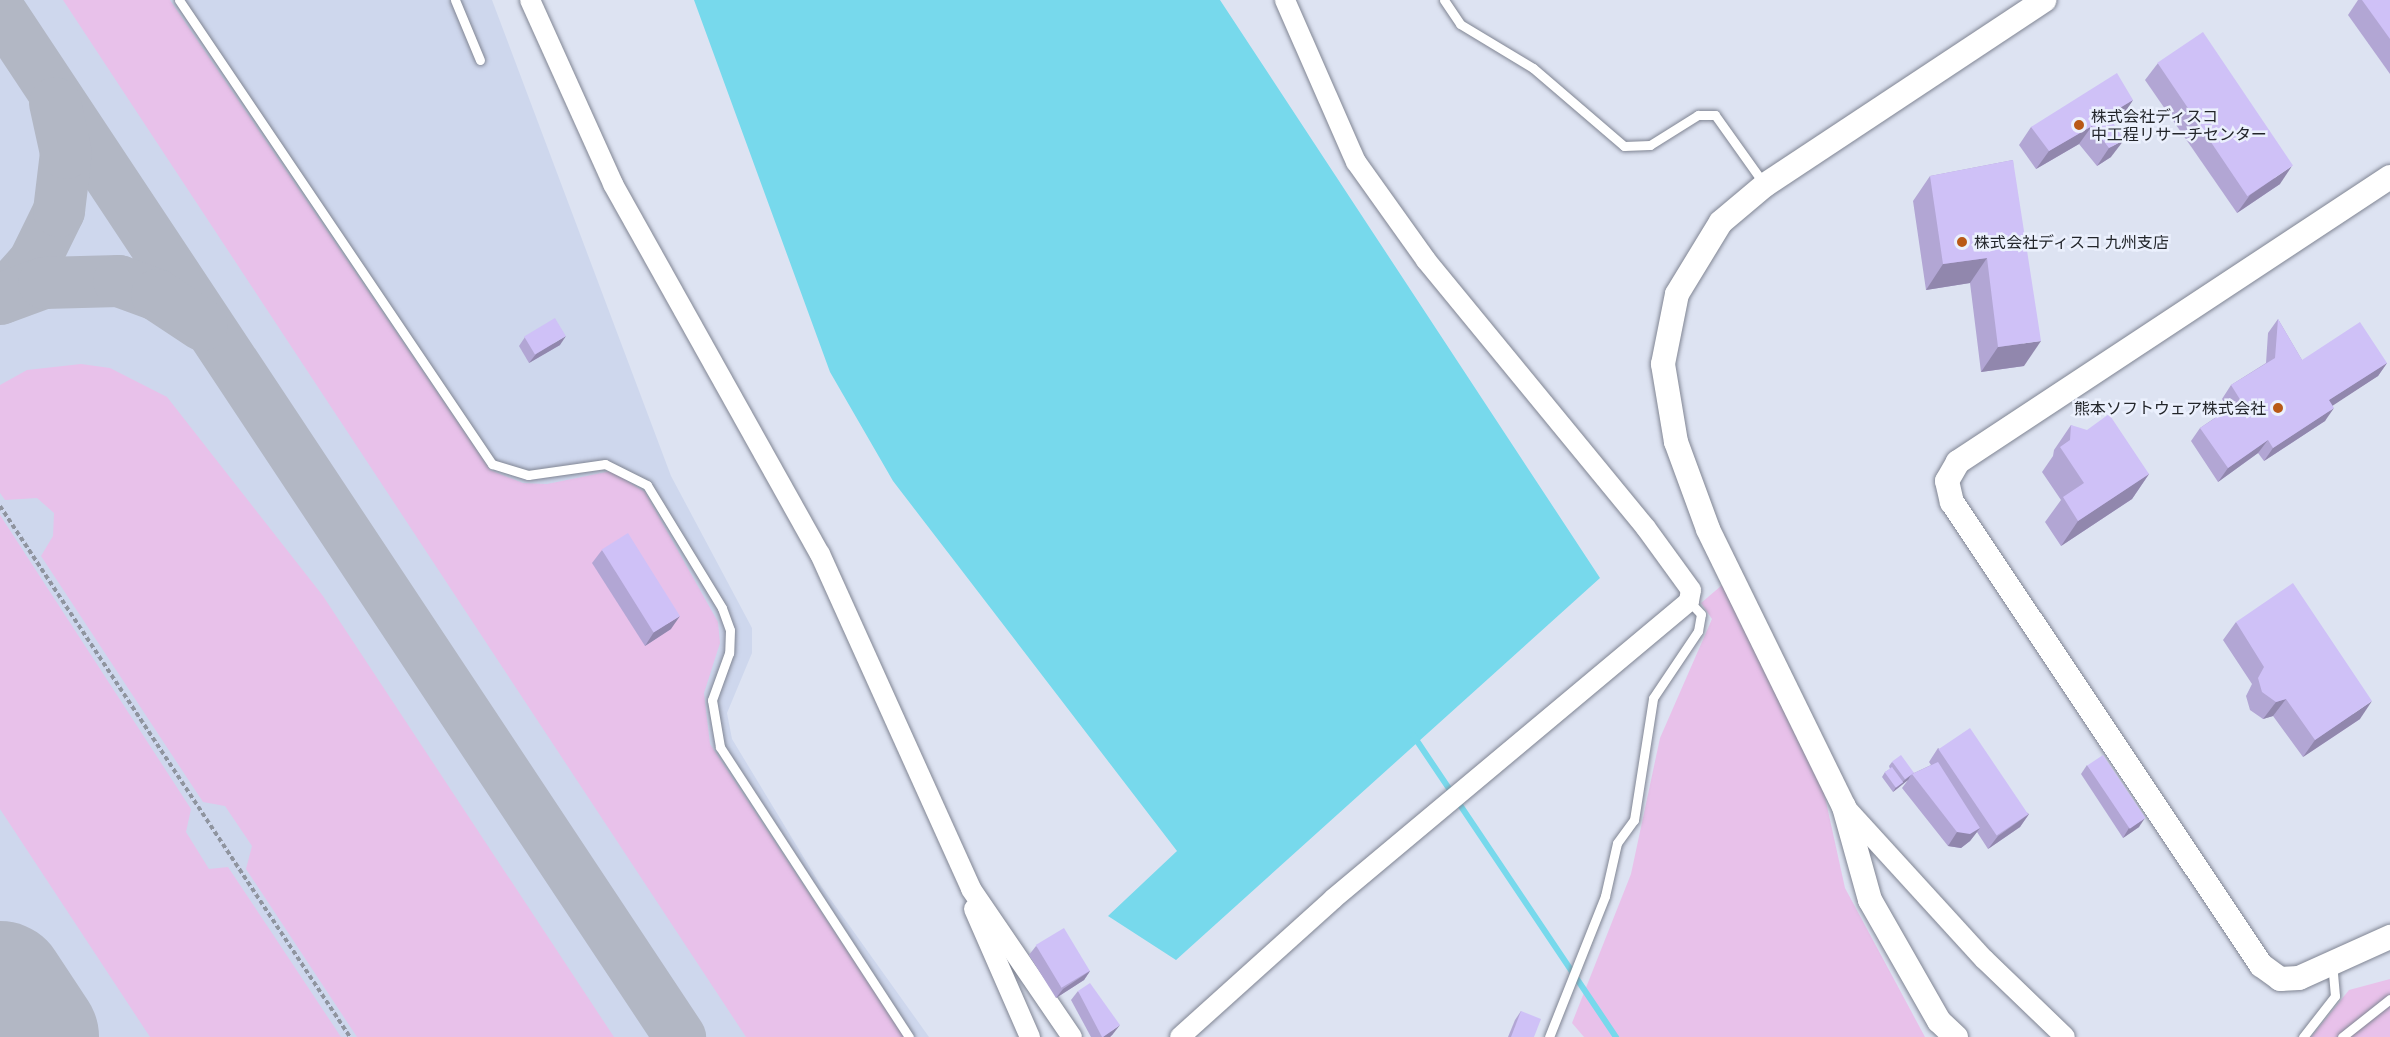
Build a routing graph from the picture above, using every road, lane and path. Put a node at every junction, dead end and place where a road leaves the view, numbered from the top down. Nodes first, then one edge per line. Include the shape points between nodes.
1 (179, 0) edge
2 (455, 0) edge
3 (530, 0) edge
4 (1285, 0) edge
5 (1444, 0) edge
6 (2032, 3) edge
7 (480, 60) dead end
8 (2390, 177) edge
9 (1765, 185) junction
10 (0, 506) edge
11 (820, 554) junction
12 (1689, 601) junction
13 (1844, 807) junction
14 (2390, 937) edge
15 (2332, 963) junction
16 (2390, 999) edge
17 (350, 1037) edge
18 (909, 1037) edge
19 (1029, 1037) edge
20 (1072, 1037) edge
21 (1180, 1037) edge
22 (1550, 1037) edge
23 (1956, 1037) edge
24 (2065, 1037) edge
25 (2303, 1037) edge
26 (2342, 1037) edge

1 - 18 lane via 492,465 528,475 605,464 647,486 722,608 730,630 729,653 712,700 720,747
2 - 7 lane
3 - 11 street via 613,184
4 - 12 street via 1356,162 1426,260 1646,528 1691,590
5 - 9 lane via 1460,24 1533,68 1624,146 1650,145 1698,115 1715,115
6 - 9 street
8 - 15 street via 1958,462 1947,480 1952,502 2260,965 2280,979 2299,978
9 - 13 street via 1721,222 1677,294 1663,364 1666,397 1689,484 1708,529
10 - 17 path
11 - 19 street
11 - 20 street via 971,889
12 - 21 street via 1333,899
12 - 22 lane via 1701,614 1698,631 1653,698 1634,820 1617,843 1605,896
13 - 23 street via 1870,900 1939,1021
13 - 24 street via 1984,959
14 - 15 street
15 - 25 lane via 2335,996
16 - 26 lane

